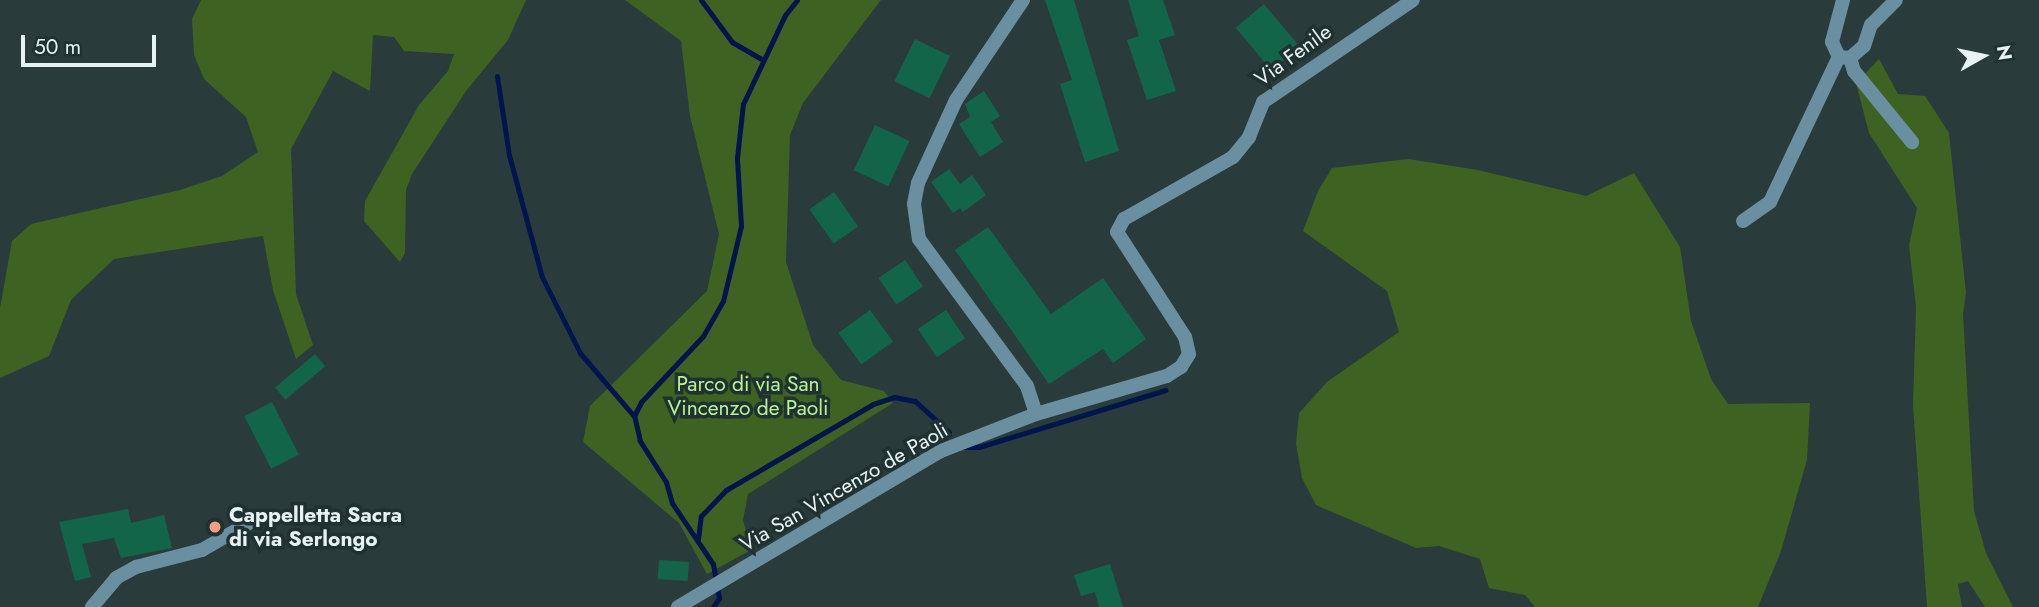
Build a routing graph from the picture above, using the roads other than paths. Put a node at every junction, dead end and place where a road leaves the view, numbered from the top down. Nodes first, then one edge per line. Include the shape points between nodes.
1 (1023, 0) edge
2 (1413, 0) edge
3 (1843, 0) edge
4 (1896, 0) edge
5 (1844, 58) junction
6 (1912, 142) dead end
7 (1743, 221) dead end
8 (1117, 232) joint
9 (1036, 414) junction
10 (256, 519) dead end
11 (92, 607) edge
12 (678, 607) edge

1 - 9 street via 956,100 918,183 914,204 919,239 1027,386
2 - 8 street, Via Fenile via 1263,102 1249,137 1233,156 1141,207
3 - 5 street via 1834,20 1832,42
4 - 5 street via 1871,25 1864,46
5 - 6 street
5 - 7 street via 1770,202
8 - 9 street, Via San Vincenzo de Paoli via 1185,337 1189,354 1167,376
9 - 12 street, Via San Vincenzo de Paoli via 941,451
10 - 11 street via 202,550 136,567 116,578

